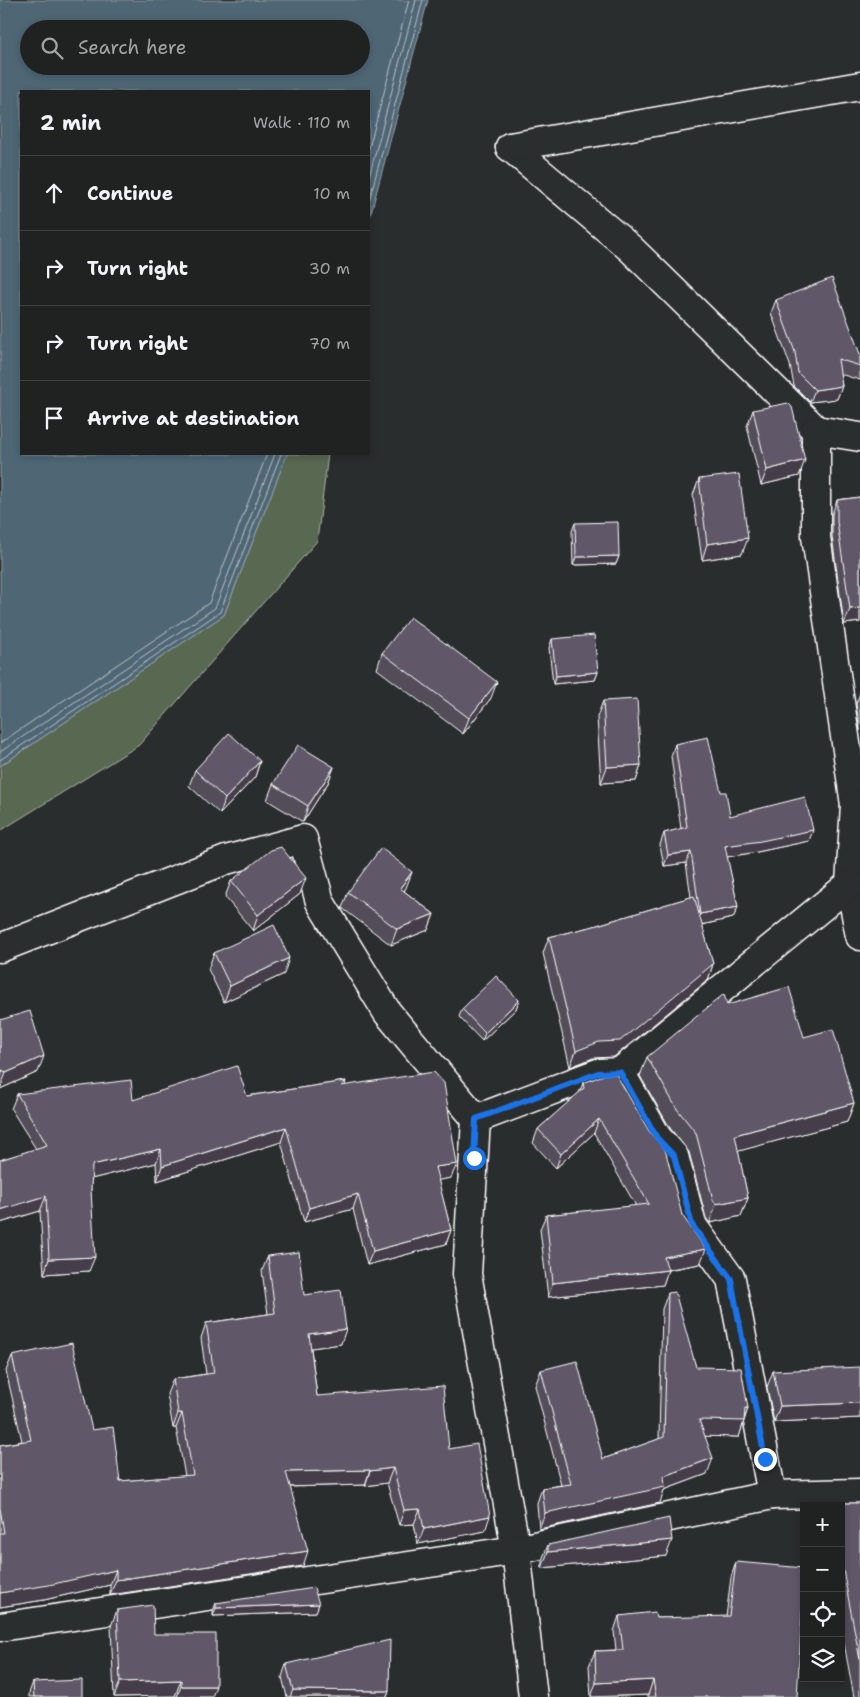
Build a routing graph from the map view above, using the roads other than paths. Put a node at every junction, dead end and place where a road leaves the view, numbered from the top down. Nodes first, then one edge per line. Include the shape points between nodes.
1 (860, 86) edge
2 (816, 430) junction
3 (860, 437) edge
4 (857, 809) edge
5 (850, 884) junction
6 (860, 936) edge
7 (0, 948) edge
8 (620, 1072) junction
9 (476, 1119) junction
10 (860, 1493) edge
11 (772, 1495) junction
12 (516, 1550) junction
13 (0, 1627) edge
14 (533, 1697) edge

1 - 2 street via 510,147 630,248
2 - 3 street
2 - 4 street via 816,537
4 - 5 street
5 - 6 street
5 - 8 street
7 - 9 street via 226,860 303,839 320,902 387,1012
8 - 9 street via 598,1073
8 - 11 street via 657,1138 674,1156 692,1225 731,1279
9 - 12 street via 467,1274
10 - 11 street
11 - 12 street
12 - 13 street
12 - 14 street

